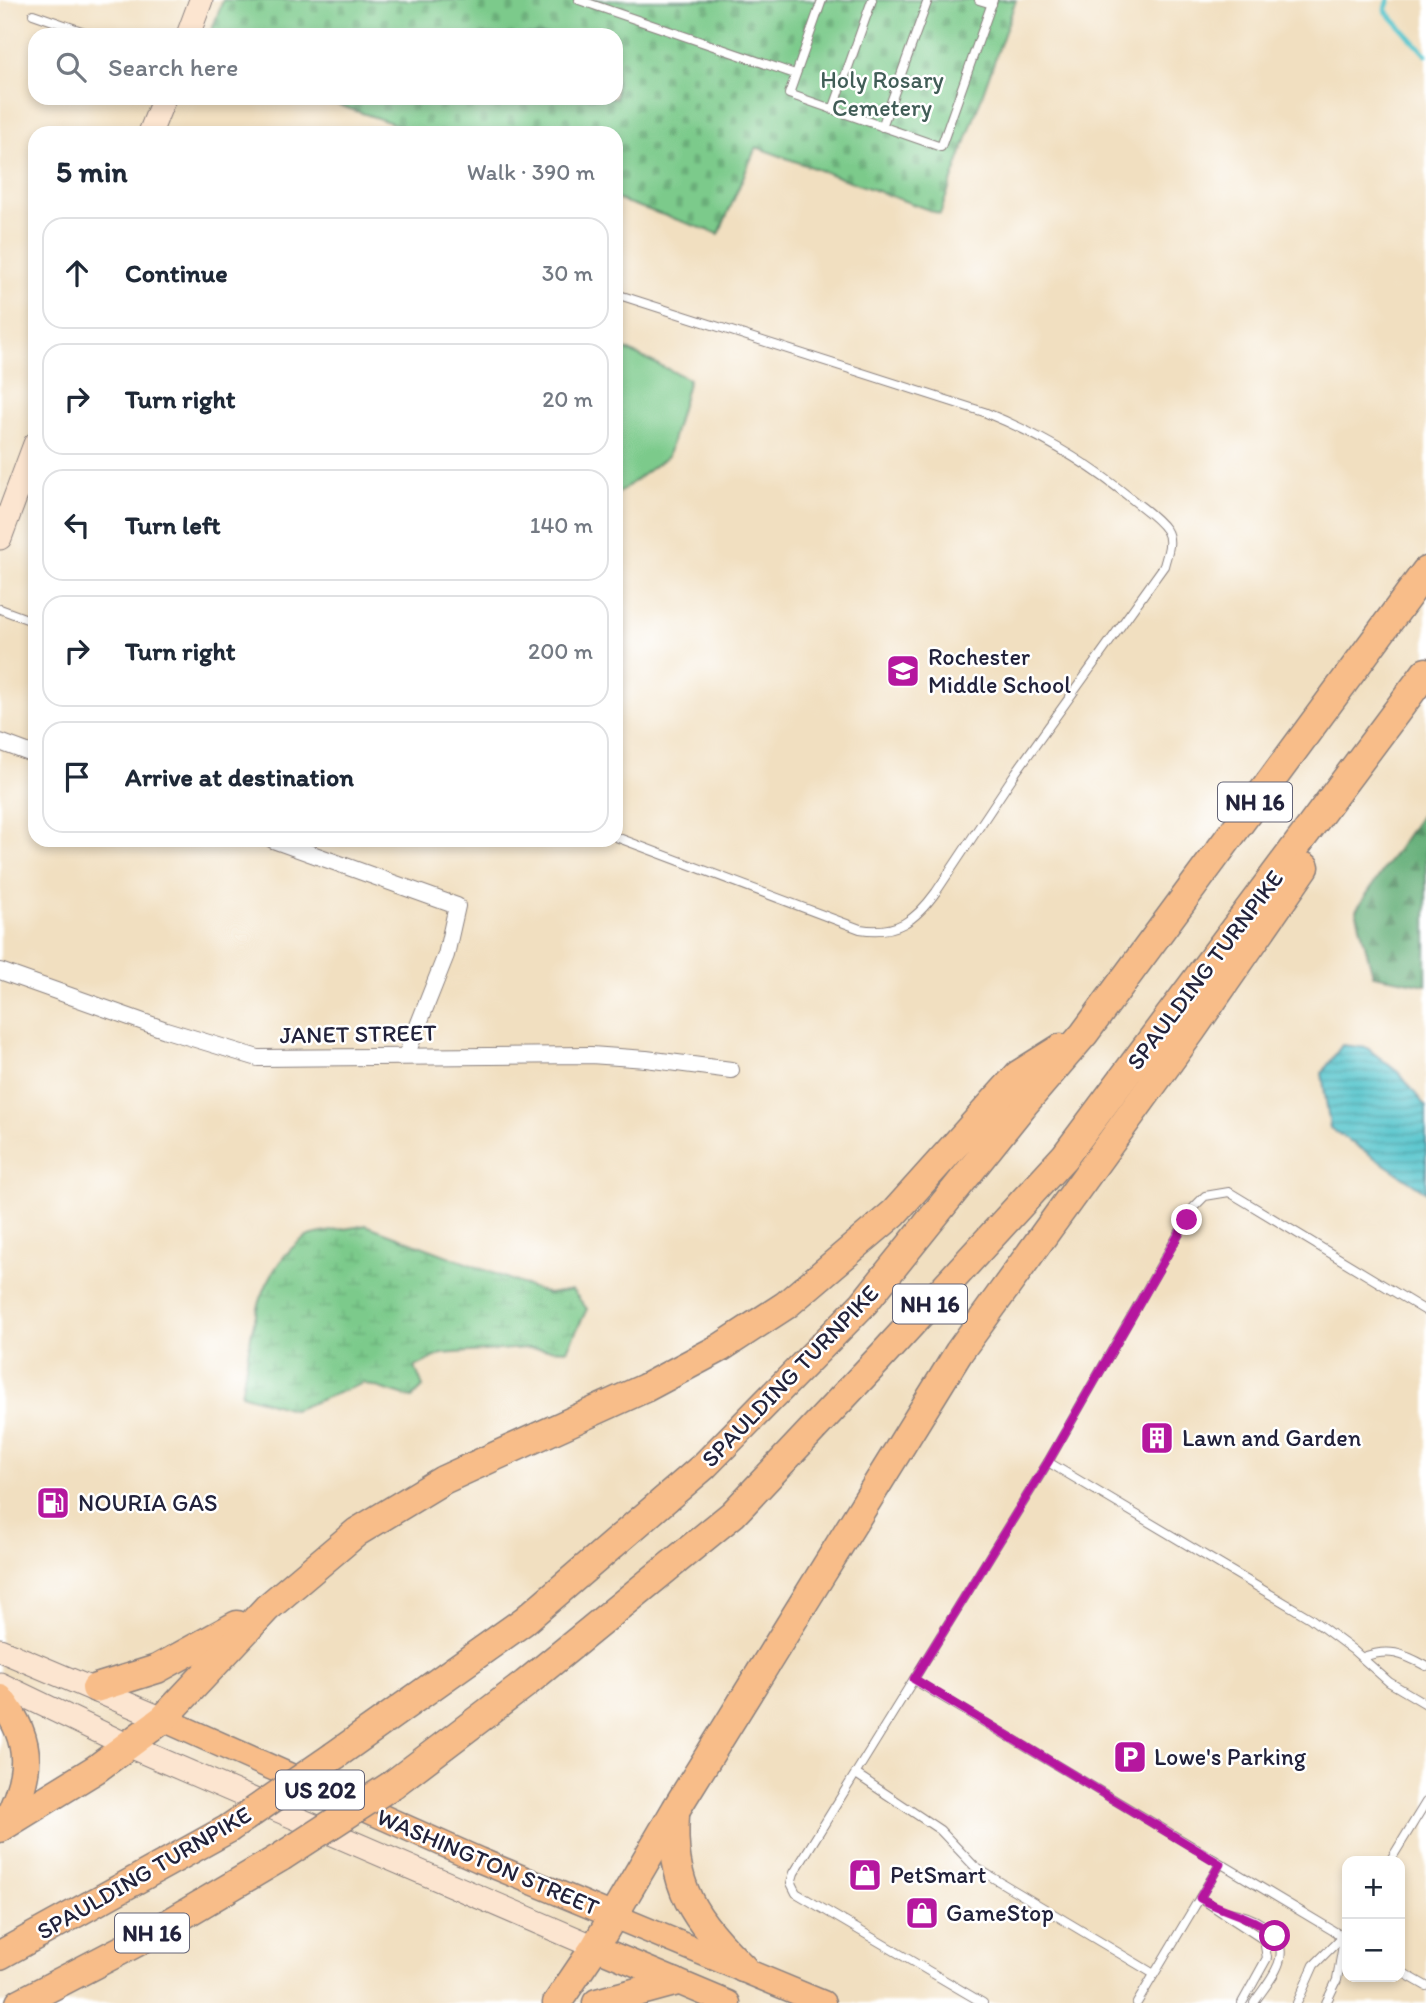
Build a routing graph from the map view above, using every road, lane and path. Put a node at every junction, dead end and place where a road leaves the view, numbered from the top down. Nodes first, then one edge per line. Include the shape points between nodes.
1 (201, 0) edge
2 (579, 0) edge
3 (822, 0) edge
4 (872, 0) edge
5 (928, 0) edge
6 (979, 0) edge
7 (993, 2) edge
8 (33, 14) dead end
9 (73, 28) edge
10 (191, 28) edge
11 (795, 74) junction
12 (161, 105) edge
13 (833, 110) junction
14 (153, 126) edge
15 (882, 127) junction
16 (623, 296) edge
17 (28, 463) edge
18 (0, 538) edge
19 (1426, 571) edge
20 (0, 609) edge
21 (28, 619) edge
22 (1426, 672) edge
23 (1378, 736) junction
24 (0, 742) edge
25 (28, 752) edge
26 (623, 839) edge
27 (293, 847) edge
28 (0, 971) edge
29 (1084, 1034) junction
30 (406, 1056) junction
31 (731, 1070) dead end
32 (1426, 1311) edge
33 (1048, 1462) junction
34 (267, 1608) junction
35 (0, 1650) edge
36 (1363, 1657) junction
37 (1426, 1666) edge
38 (914, 1679) junction
39 (0, 1684) edge
40 (96, 1689) junction
41 (0, 1699) edge
42 (1426, 1704) edge
43 (163, 1719) junction
44 (129, 1746) junction
45 (856, 1773) junction
46 (1426, 1802) edge
47 (676, 1809) junction
48 (3, 1826) edge
49 (1393, 1856) edge
50 (1220, 1864) junction
51 (1200, 1898) junction
52 (1222, 1911) junction
53 (612, 1914) junction
54 (1342, 1934) edge
55 (1342, 1940) edge
56 (595, 1947) junction
57 (0, 1955) edge
58 (1342, 1956) edge
59 (743, 1968) junction
60 (1405, 1973) edge
61 (1154, 1974) junction
62 (674, 1982) junction
63 (1426, 1986) edge
64 (20, 2003) edge
65 (556, 2003) edge
66 (597, 2003) edge
67 (729, 2003) edge
68 (823, 2003) edge
69 (983, 2003) edge
70 (1137, 2003) edge
71 (1242, 2003) edge
72 (1254, 2003) edge
73 (1297, 2003) edge
74 (1326, 2003) edge

1 - 10 main road
2 - 11 lane
3 - 11 lane
4 - 13 lane
5 - 15 lane
6 - 7 lane
7 - 15 lane via 941,147
8 - 9 lane
11 - 13 lane via 789,94
12 - 14 main road
13 - 15 lane
16 - 26 lane via 1027,429 1095,471 1145,510 1167,531 1170,545 1164,566 936,892 924,909 900,928 860,929
17 - 18 main road
19 - 29 highway, SPAULDING TURNPIKE / NH 16
20 - 21 lane
22 - 23 highway, SPAULDING TURNPIKE / NH 16
23 - 47 highway via 1315,852 952,1362
23 - 64 highway, SPAULDING TURNPIKE / NH 16, bridge via 1065,1156 733,1514 525,1684 392,1785 139,1941
24 - 25 street
27 - 30 street via 457,906 446,955
28 - 30 street, JANET STREET via 258,1058
29 - 34 highway via 1018,1075 894,1213 786,1305 720,1348 645,1388 417,1495 357,1532
29 - 57 highway, SPAULDING TURNPIKE / NH 16, bridge via 864,1303 704,1466 524,1621 228,1829
30 - 31 street, JANET STREET via 591,1055
32 - 33 lane via 1229,1192 1205,1196 1194,1207
33 - 36 lane via 1310,1618
33 - 38 lane
34 - 40 highway via 157,1669
34 - 43 highway
35 - 40 main road, WASHINGTON STREET
36 - 37 lane via 1399,1652
36 - 42 lane via 1389,1682
38 - 45 lane
38 - 50 lane
39 - 44 main road, WASHINGTON STREET
40 - 43 main road, WASHINGTON STREET
41 - 48 highway via 21,1731 26,1767 18,1802
43 - 44 highway
43 - 53 main road, WASHINGTON STREET / US 202
44 - 48 highway
44 - 56 main road, WASHINGTON STREET
45 - 61 lane via 940,1830 975,1867
45 - 69 lane via 794,1873 791,1883 796,1893
46 - 49 lane
47 - 53 highway
47 - 59 highway via 673,1849 686,1898
50 - 51 lane
50 - 54 lane
51 - 52 lane
51 - 61 lane
52 - 71 lane via 1257,1933 1267,1949 1264,1966
52 - 72 lane via 1253,1919 1279,1942 1280,1959
53 - 56 highway
53 - 59 main road, WASHINGTON STREET / US 202
55 - 73 lane via 1314,1965
56 - 62 main road, WASHINGTON STREET
56 - 65 highway
58 - 74 lane
59 - 68 main road, WASHINGTON STREET / US 202
60 - 63 lane
61 - 70 lane
62 - 66 highway
62 - 67 main road, WASHINGTON STREET

